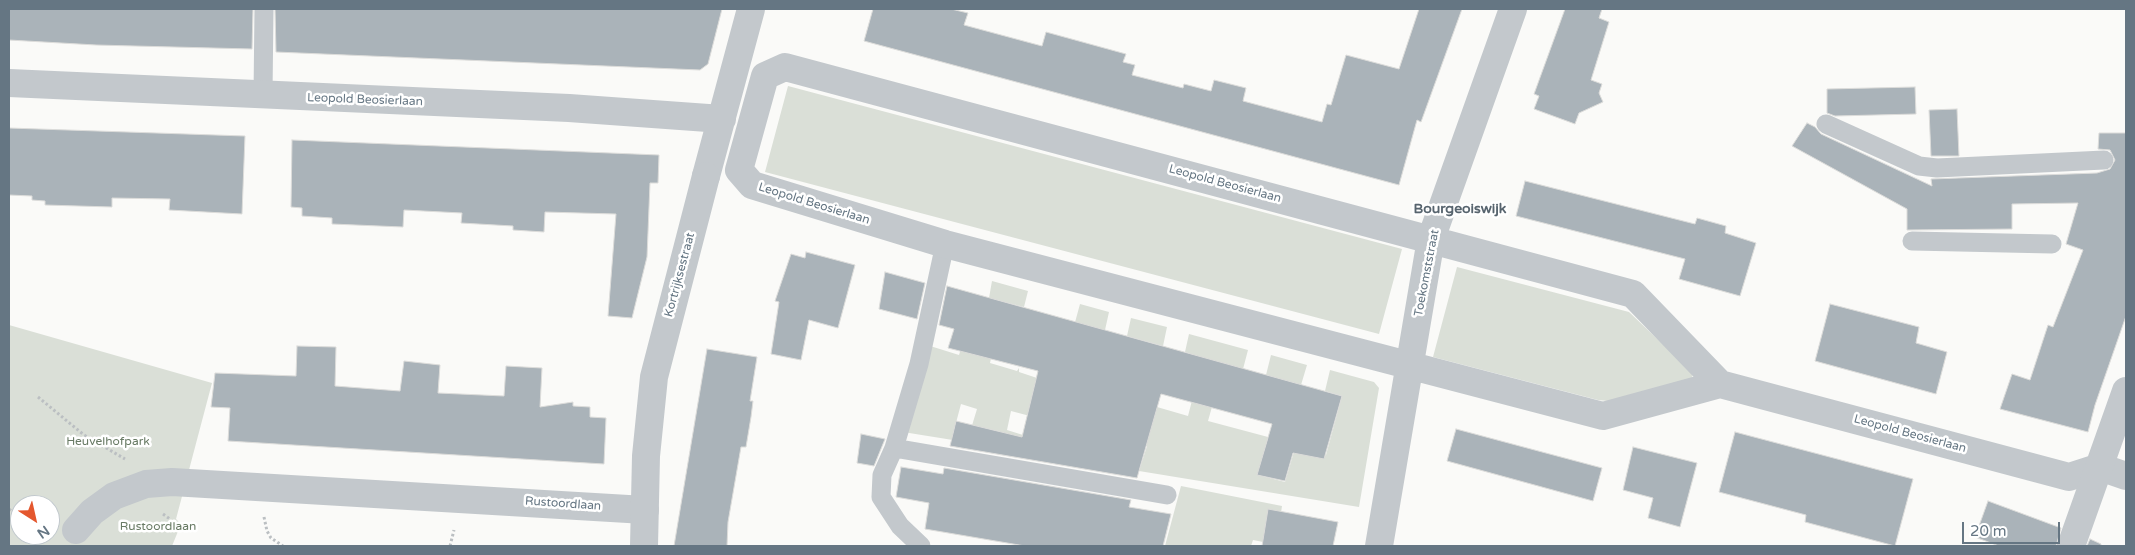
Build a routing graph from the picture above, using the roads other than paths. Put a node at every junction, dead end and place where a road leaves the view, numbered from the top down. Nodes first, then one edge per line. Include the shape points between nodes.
1 (264, 9) edge
2 (751, 9) edge
3 (1512, 9) edge
4 (9, 83) edge
5 (263, 95) junction
6 (722, 119) junction
7 (1826, 124) dead end
8 (2104, 160) dead end
9 (1431, 239) junction
10 (1912, 241) dead end
11 (945, 244) junction
12 (2052, 244) dead end
13 (1409, 366) junction
14 (1720, 384) junction
15 (2126, 391) edge
16 (894, 448) junction
17 (2100, 467) junction
18 (2126, 476) edge
19 (1167, 495) dead end
20 (645, 510) junction
21 (76, 530) dead end
22 (644, 546) edge
23 (921, 546) edge
24 (1378, 546) edge
25 (2071, 546) edge

1 - 5 lane
2 - 6 street, Kortrijksestraat
3 - 9 street, Toekomststraat
4 - 5 street, Leopold Beosierlaan
5 - 6 street, Leopold Beosierlaan via 569,108
6 - 20 street, Kortrijksestraat via 654,377 649,413
7 - 8 lane via 1919,166 1937,168
9 - 11 street, Leopold Beosierlaan via 785,67 765,76 739,170 752,185
9 - 13 street, Toekomststraat
9 - 14 street, Leopold Beosierlaan via 1633,294
10 - 12 lane
11 - 13 street, Leopold Beosierlaan
11 - 16 lane via 919,364
13 - 14 street, Leopold Beosierlaan via 1603,416
13 - 24 street, Toekomststraat
14 - 17 street, Leopold Beosierlaan via 2069,477
15 - 17 street
16 - 19 lane
16 - 23 lane via 882,475 881,497 900,526
17 - 18 street
17 - 25 street
20 - 21 street, Rustoordlaan via 189,483 146,484 114,496 92,512
20 - 22 street, Kortrijksestraat

